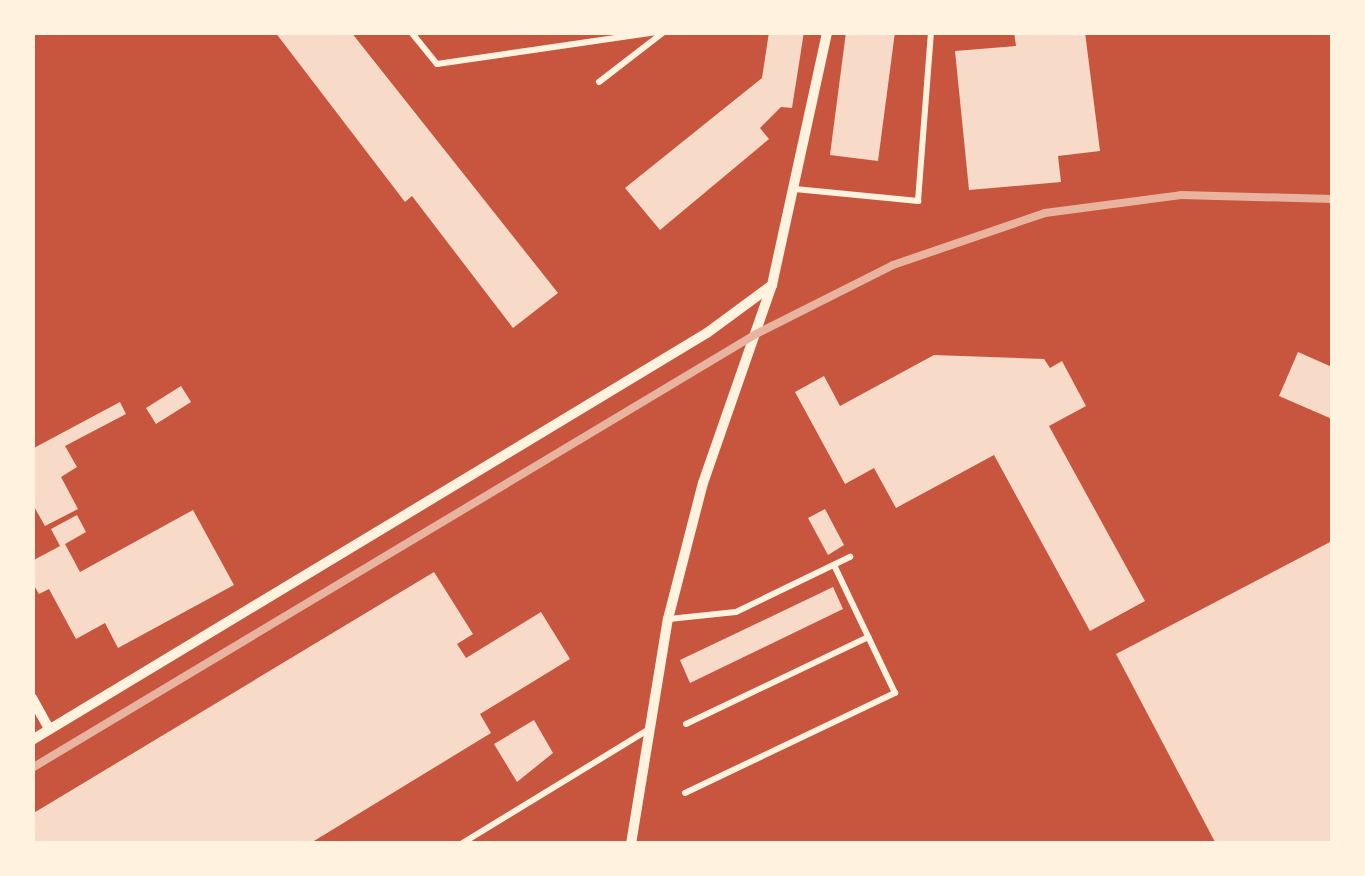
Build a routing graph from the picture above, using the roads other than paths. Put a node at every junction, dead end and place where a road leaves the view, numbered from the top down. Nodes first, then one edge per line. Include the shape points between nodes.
1 (411, 32) edge
2 (660, 32) edge
3 (827, 32) edge
4 (931, 32) edge
5 (600, 82) dead end
6 (795, 189) junction
7 (772, 285) junction
8 (850, 557) dead end
9 (834, 565) junction
10 (668, 619) junction
11 (868, 637) junction
12 (32, 698) edge
13 (686, 724) dead end
14 (49, 729) junction
15 (648, 730) junction
16 (32, 740) edge
17 (685, 793) dead end
18 (461, 844) edge
19 (631, 844) edge

1 - 2 lane via 437,64
2 - 5 lane
3 - 6 street
4 - 6 lane via 918,201
6 - 7 street
7 - 10 street via 704,483
7 - 14 street via 707,333
8 - 9 lane
9 - 10 lane via 736,612
9 - 11 lane
10 - 15 street
11 - 13 lane
11 - 17 lane via 895,694
12 - 14 street
14 - 16 street
15 - 18 lane
15 - 19 street

